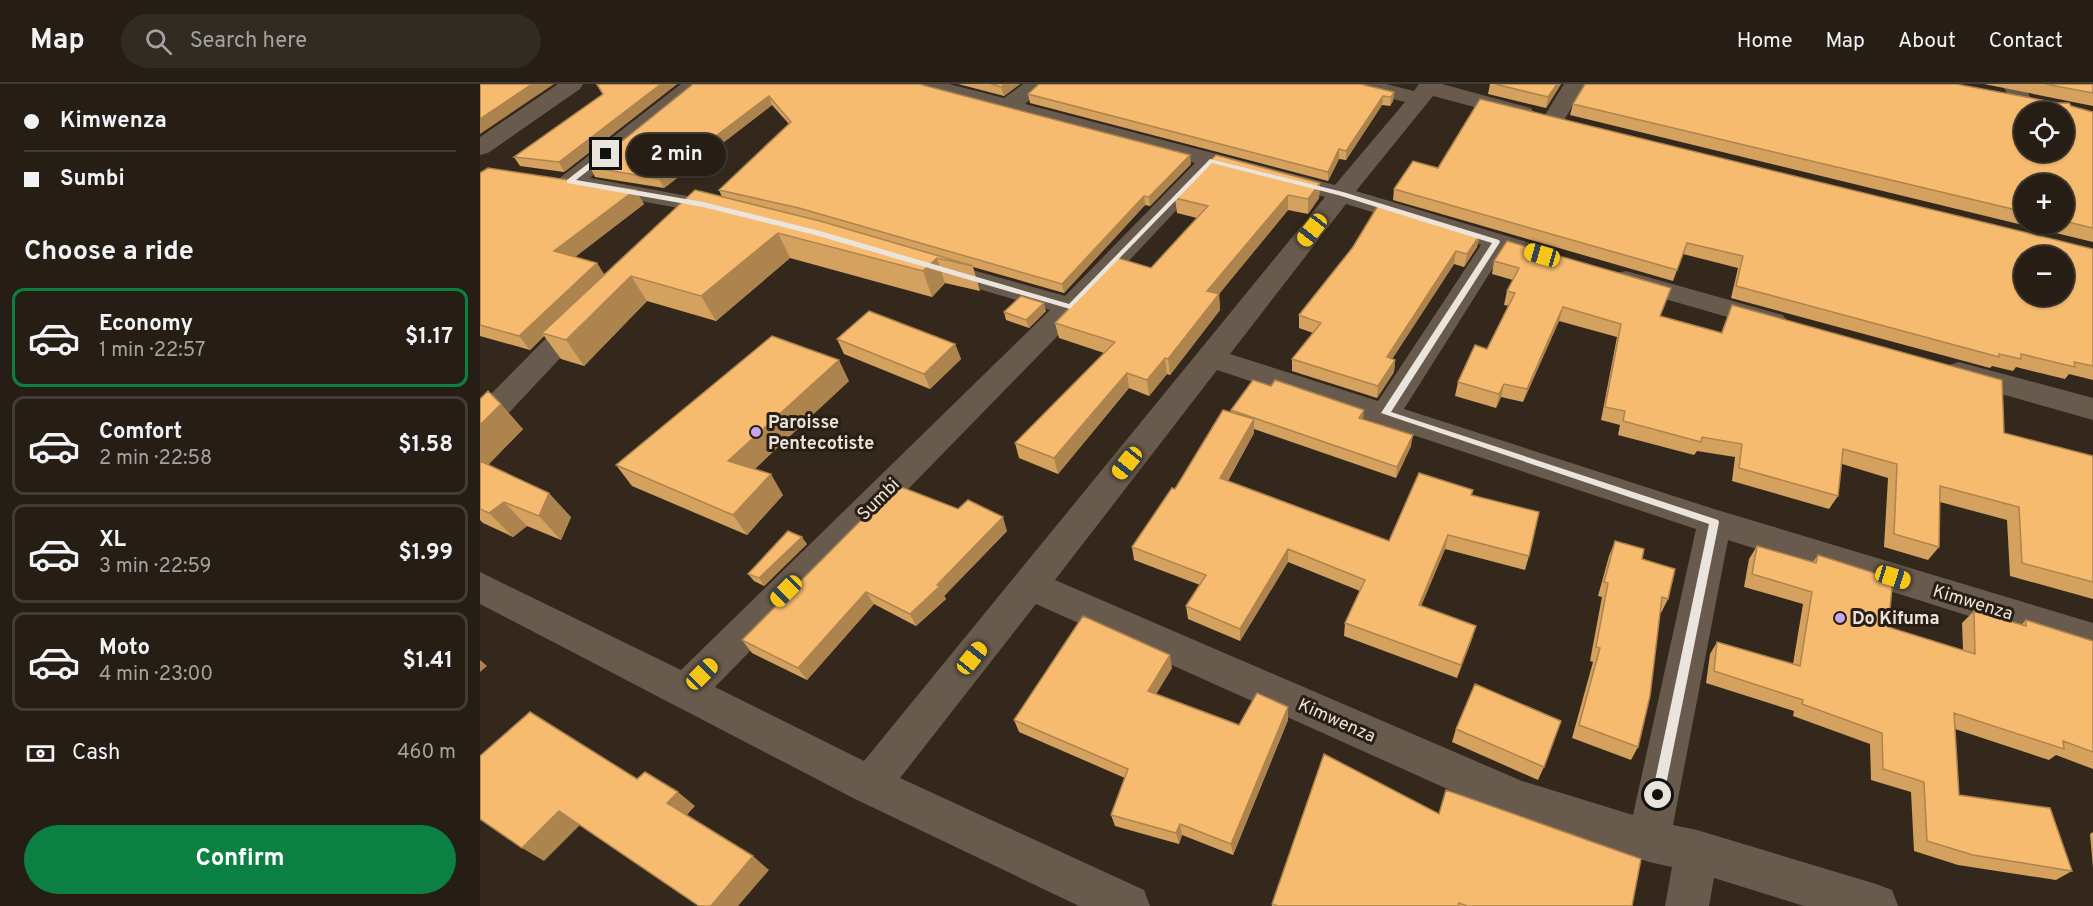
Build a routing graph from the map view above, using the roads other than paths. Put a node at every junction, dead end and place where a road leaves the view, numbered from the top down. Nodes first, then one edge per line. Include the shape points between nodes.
1 (572, 84) edge
2 (694, 84) edge
3 (924, 84) edge
4 (1037, 84) edge
5 (1361, 84) edge
6 (1575, 84) edge
7 (1426, 90) edge
8 (1009, 105) junction
9 (480, 148) edge
10 (1210, 161) junction
11 (1341, 194) junction
12 (703, 204) junction
13 (749, 216) edge
14 (676, 229) edge
15 (1496, 242) junction
16 (910, 260) edge
17 (607, 295) edge
18 (1070, 307) junction
19 (1794, 327) edge
20 (1211, 358) junction
21 (1932, 365) edge
22 (2093, 409) edge
23 (1386, 413) junction
24 (480, 424) edge
25 (1714, 522) junction
26 (1030, 585) junction
27 (480, 587) edge
28 (2093, 639) edge
29 (685, 691) junction
30 (870, 785) junction
31 (1649, 841) junction
32 (1697, 851) junction
33 (1128, 906) edge
34 (1687, 906) edge
35 (1876, 906) edge

1 - 9 street
2 - 12 street via 559,180
3 - 8 street
4 - 8 street
5 - 7 street
6 - 7 street via 1564,123
7 - 11 street
8 - 10 street
10 - 11 street
10 - 18 street, Sumbi
11 - 15 street
11 - 20 street
12 - 13 street
12 - 14 street
15 - 19 street
15 - 23 street
16 - 18 street
17 - 24 street
18 - 29 street, Sumbi
20 - 23 street, Kimwenza
20 - 26 street
21 - 22 street
23 - 25 street, Kimwenza
25 - 28 street, Kimwenza
25 - 31 street
26 - 30 street
26 - 31 street, Kimwenza via 1518,800
27 - 29 street
29 - 30 street
30 - 33 street
31 - 32 street, Kimwenza
32 - 34 street
32 - 35 street, Kimwenza

